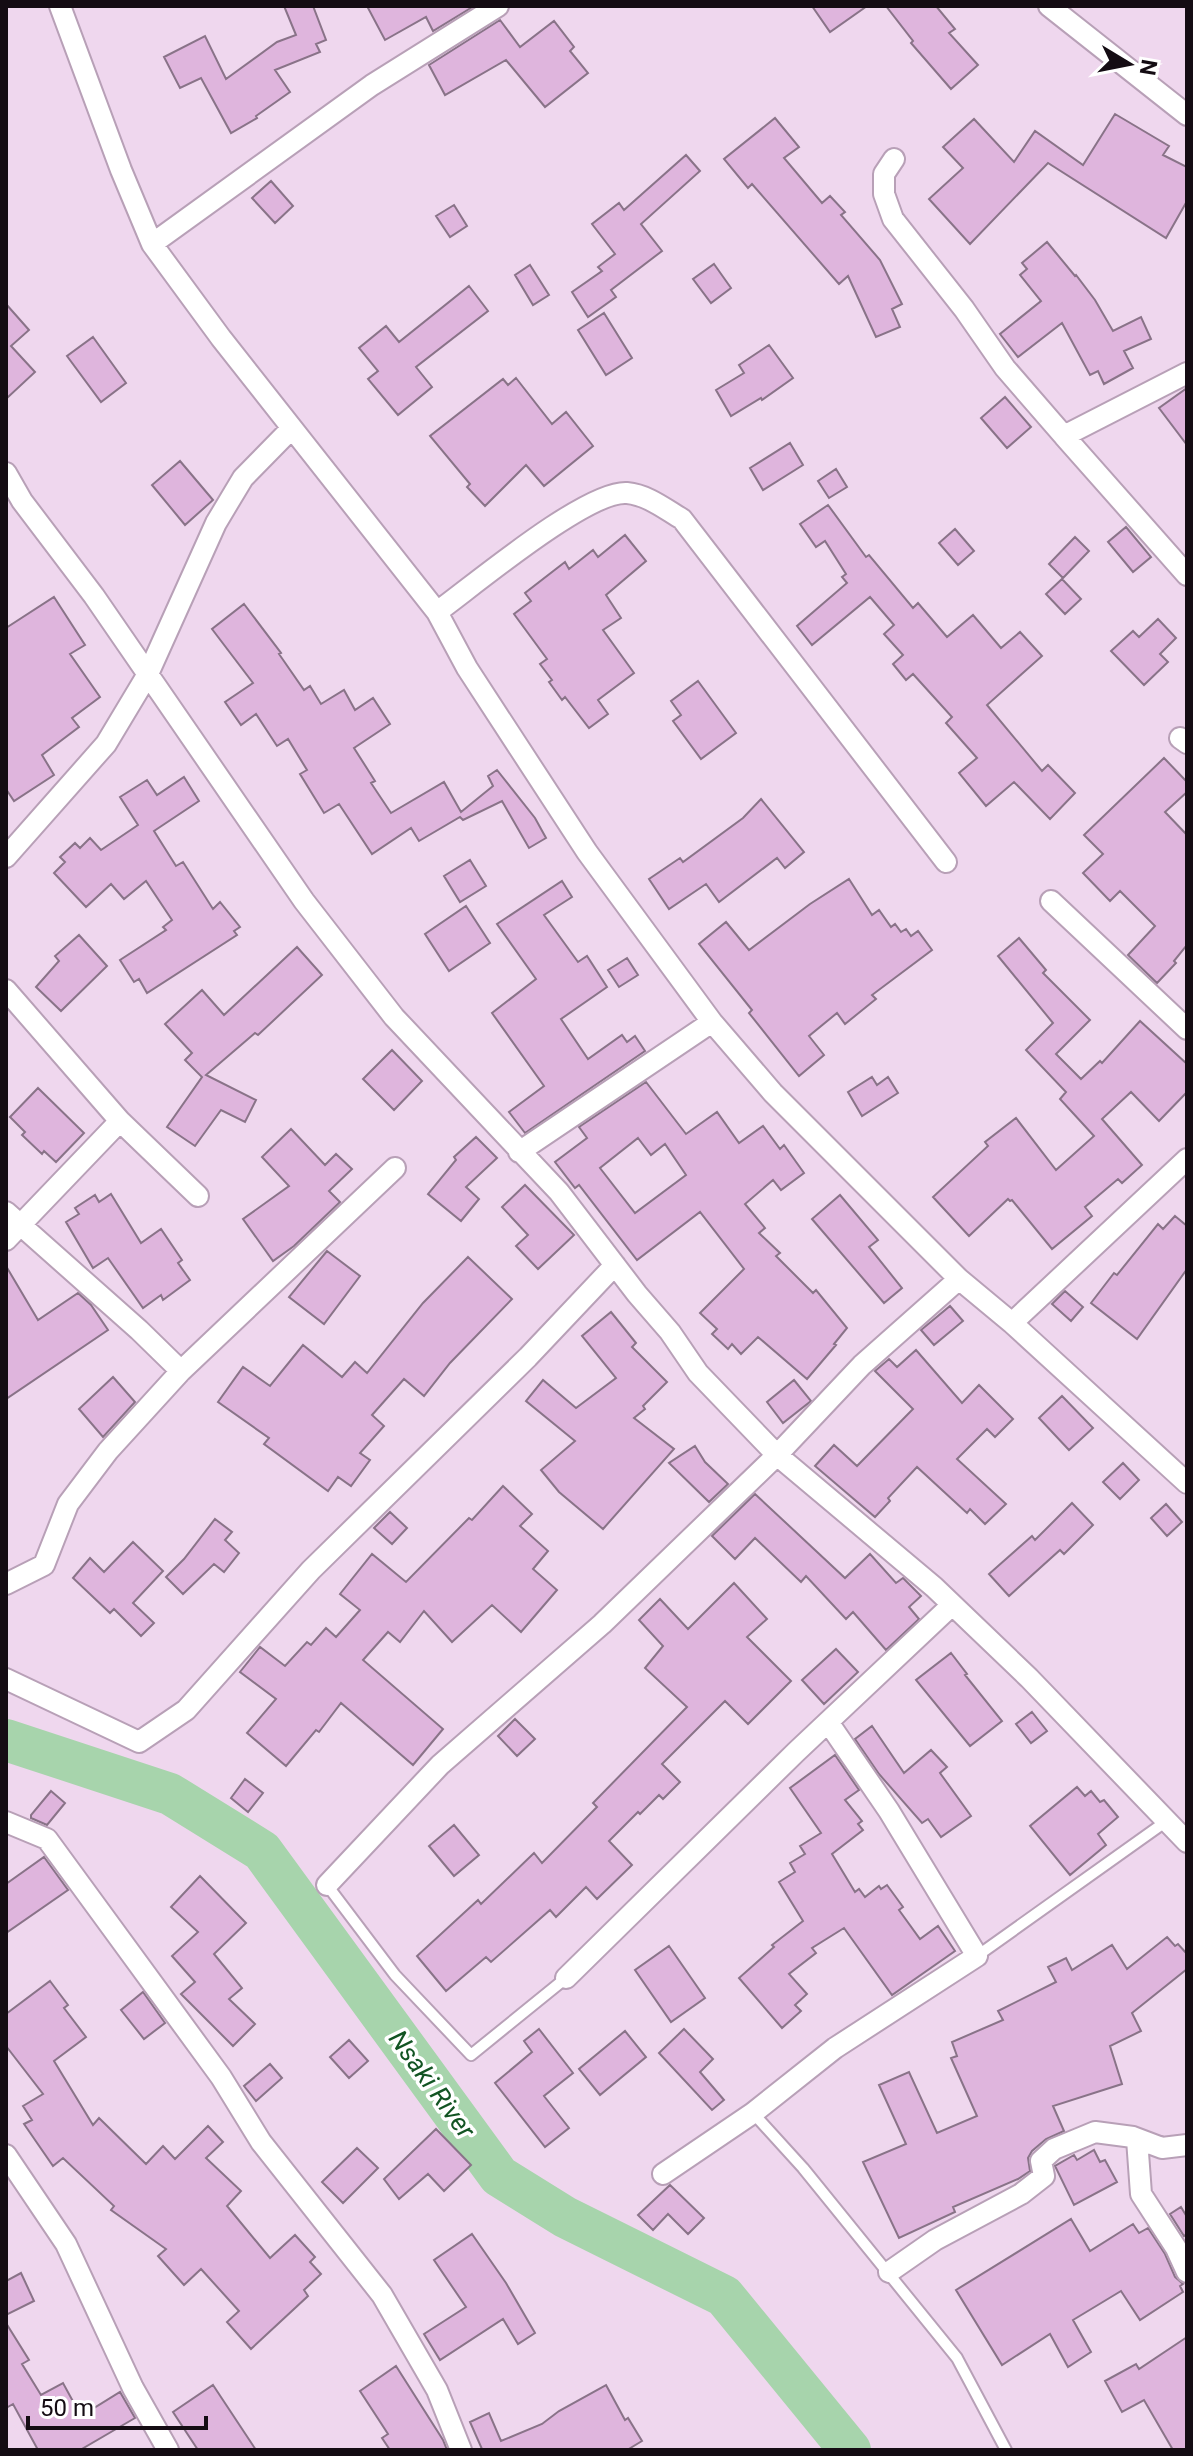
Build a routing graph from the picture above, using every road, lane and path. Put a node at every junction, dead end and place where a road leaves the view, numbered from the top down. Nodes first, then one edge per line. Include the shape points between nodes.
1 (60, 6) edge
2 (498, 6) edge
3 (1049, 6) edge
4 (1187, 115) edge
5 (894, 159) dead end
6 (152, 244) junction
7 (1187, 373) edge
8 (291, 429) junction
9 (1064, 436) junction
10 (6, 473) edge
11 (1187, 575) edge
12 (437, 612) junction
13 (148, 674) junction
14 (6, 857) edge
15 (946, 862) dead end
16 (1051, 901) dead end
17 (6, 990) edge
18 (712, 1022) junction
19 (1187, 1029) edge
20 (120, 1121) junction
21 (519, 1152) junction
22 (1187, 1159) edge
23 (395, 1168) dead end
24 (198, 1196) dead end
25 (13, 1218) edge
26 (6, 1240) edge
27 (615, 1265) junction
28 (959, 1279) junction
29 (1012, 1323) junction
30 (181, 1371) junction
31 (777, 1455) junction
32 (1187, 1483) edge
33 (6, 1584) edge
34 (952, 1605) junction
35 (6, 1679) edge
36 (828, 1722) junction
37 (1168, 1820) junction
38 (6, 1822) edge
39 (1187, 1842) edge
40 (327, 1885) joint
41 (977, 1956) junction
42 (566, 1978) joint
43 (753, 2113) junction
44 (1137, 2139) junction
45 (1187, 2145) edge
46 (6, 2155) edge
47 (663, 2174) dead end
48 (889, 2272) junction
49 (1187, 2272) edge
50 (168, 2450) edge
51 (461, 2450) edge
52 (1006, 2450) edge

1 - 6 street
2 - 6 street via 372,85
3 - 4 street
5 - 9 street via 884,174 893,219 1005,368
6 - 8 street
7 - 9 street
8 - 12 street
8 - 13 street via 243,478 216,523
9 - 11 street
10 - 13 street
12 - 15 street via 567,518 607,496 627,493 653,501 682,519
12 - 18 street via 467,668 587,852
13 - 14 street via 106,744
13 - 21 street via 304,901 394,1017
16 - 19 street
17 - 20 street
18 - 21 street
18 - 28 street via 773,1093
20 - 24 street
20 - 25 street
21 - 27 street via 559,1192
22 - 29 street
23 - 30 street
25 - 26 street
25 - 30 street
27 - 31 street via 698,1373
27 - 35 street via 311,1570 186,1710 139,1742
28 - 29 street
28 - 31 street via 862,1365
29 - 32 street
30 - 33 street via 68,1504 44,1565
31 - 34 street
31 - 40 street via 602,1624 440,1765
34 - 36 street
34 - 37 street
36 - 41 street
36 - 42 street
37 - 39 street
37 - 41 lane
38 - 51 street via 47,1839 221,2077 261,2142 382,2295 437,2390
40 - 42 lane via 395,1975 471,2055
41 - 43 street via 835,2048
43 - 47 street
43 - 48 lane
44 - 45 street via 1162,2148
44 - 48 street via 1095,2132 1054,2149 1041,2161 1044,2176 1021,2194 935,2240
44 - 49 street via 1141,2194
46 - 50 street via 66,2244
48 - 52 lane via 957,2358

